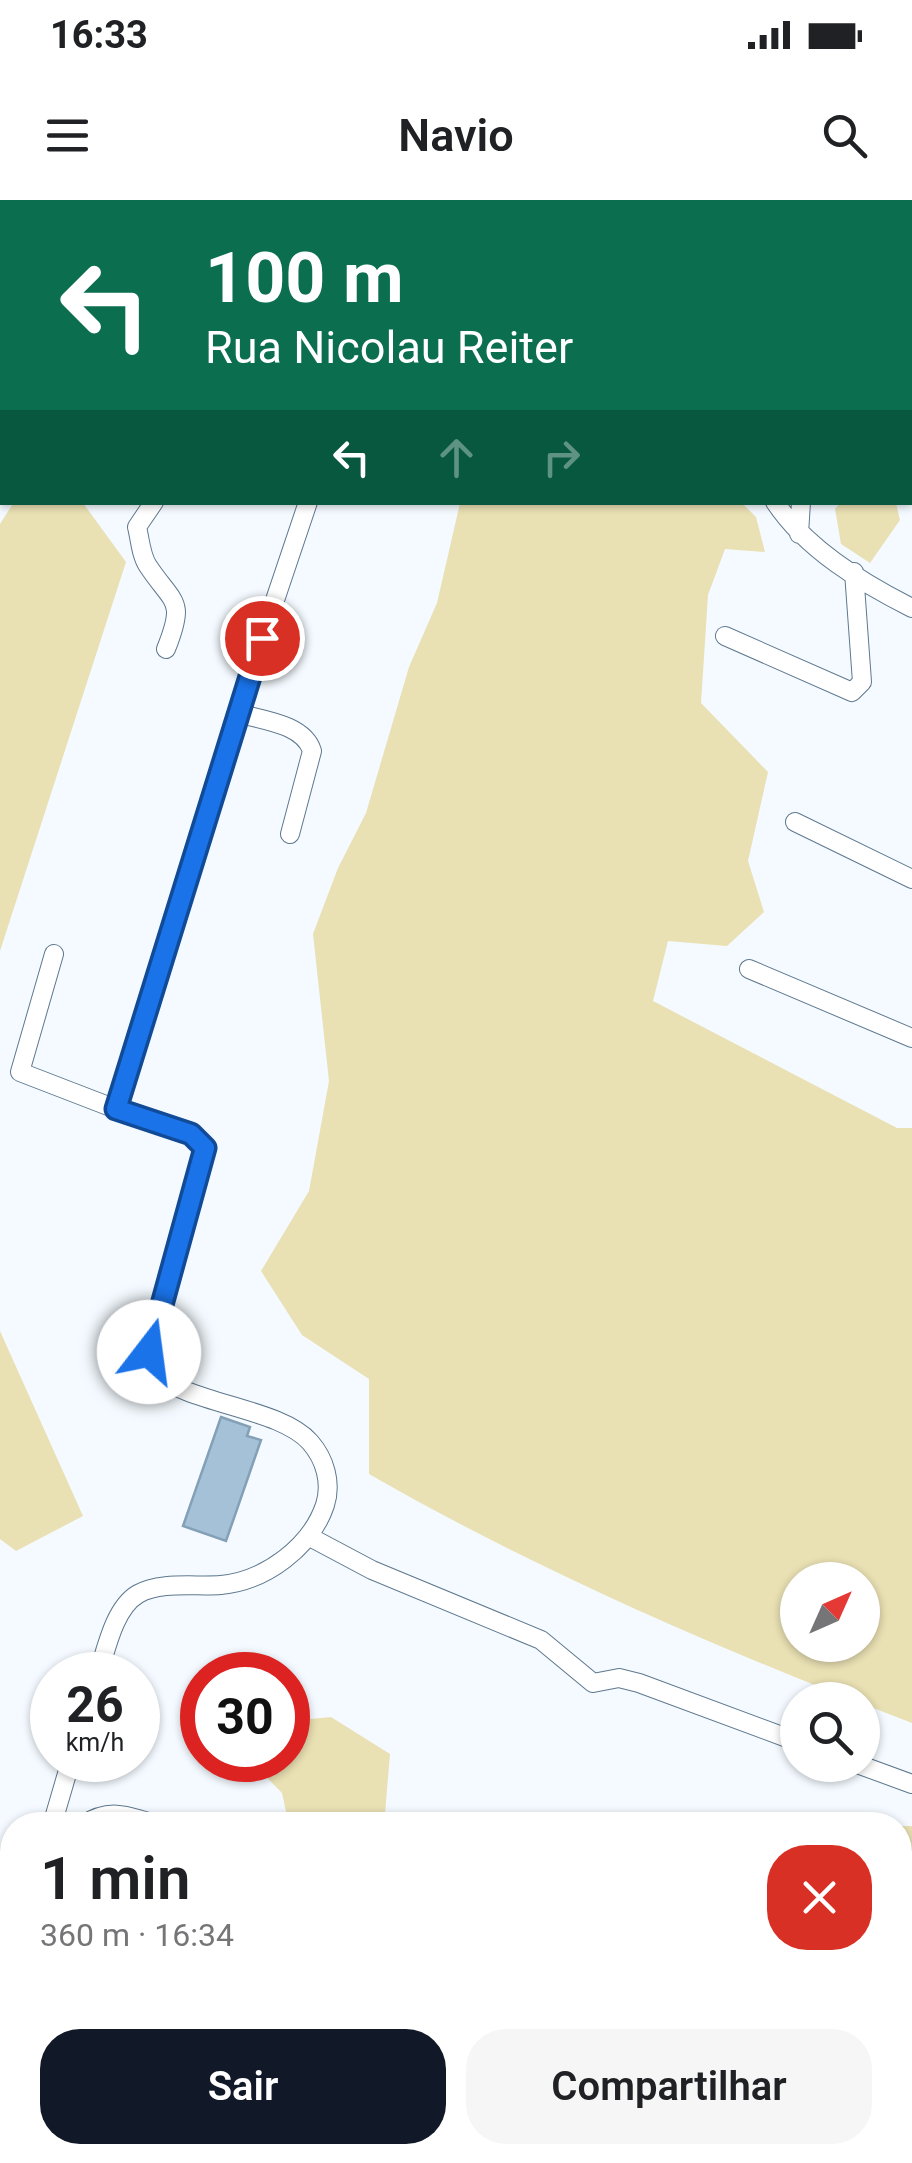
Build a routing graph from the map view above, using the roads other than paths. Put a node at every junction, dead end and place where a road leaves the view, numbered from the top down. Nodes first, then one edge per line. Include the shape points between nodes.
1 (152, 505) edge
2 (307, 505) edge
3 (777, 505) edge
4 (801, 505) edge
5 (800, 534) junction
6 (854, 572) junction
7 (912, 608) edge
8 (725, 636) dead end
9 (166, 649) dead end
10 (237, 713) junction
11 (794, 822) dead end
12 (290, 834) dead end
13 (912, 878) edge
14 (54, 954) dead end
15 (749, 968) dead end
16 (912, 1038) edge
17 (116, 1109) junction
18 (308, 1536) junction
19 (106, 1652) edge
20 (780, 1735) edge
21 (880, 1772) edge
22 (65, 1782) edge
23 (912, 1784) edge
24 (56, 1812) edge

1 - 9 street via 137,528 146,564 176,601 178,617
2 - 10 street
3 - 5 street
4 - 5 street
5 - 6 street
6 - 7 street
6 - 8 street via 862,682 852,692
10 - 12 street via 309,740 312,751
10 - 17 street
11 - 13 street
14 - 17 street via 20,1072
15 - 16 street
17 - 18 street via 191,1134 205,1148 149,1352 151,1372 170,1386 282,1424 309,1440 326,1468 328,1495
18 - 19 street via 248,1579 137,1594 120,1613
18 - 20 street via 541,1640 593,1683 639,1683
21 - 23 street
22 - 24 street

